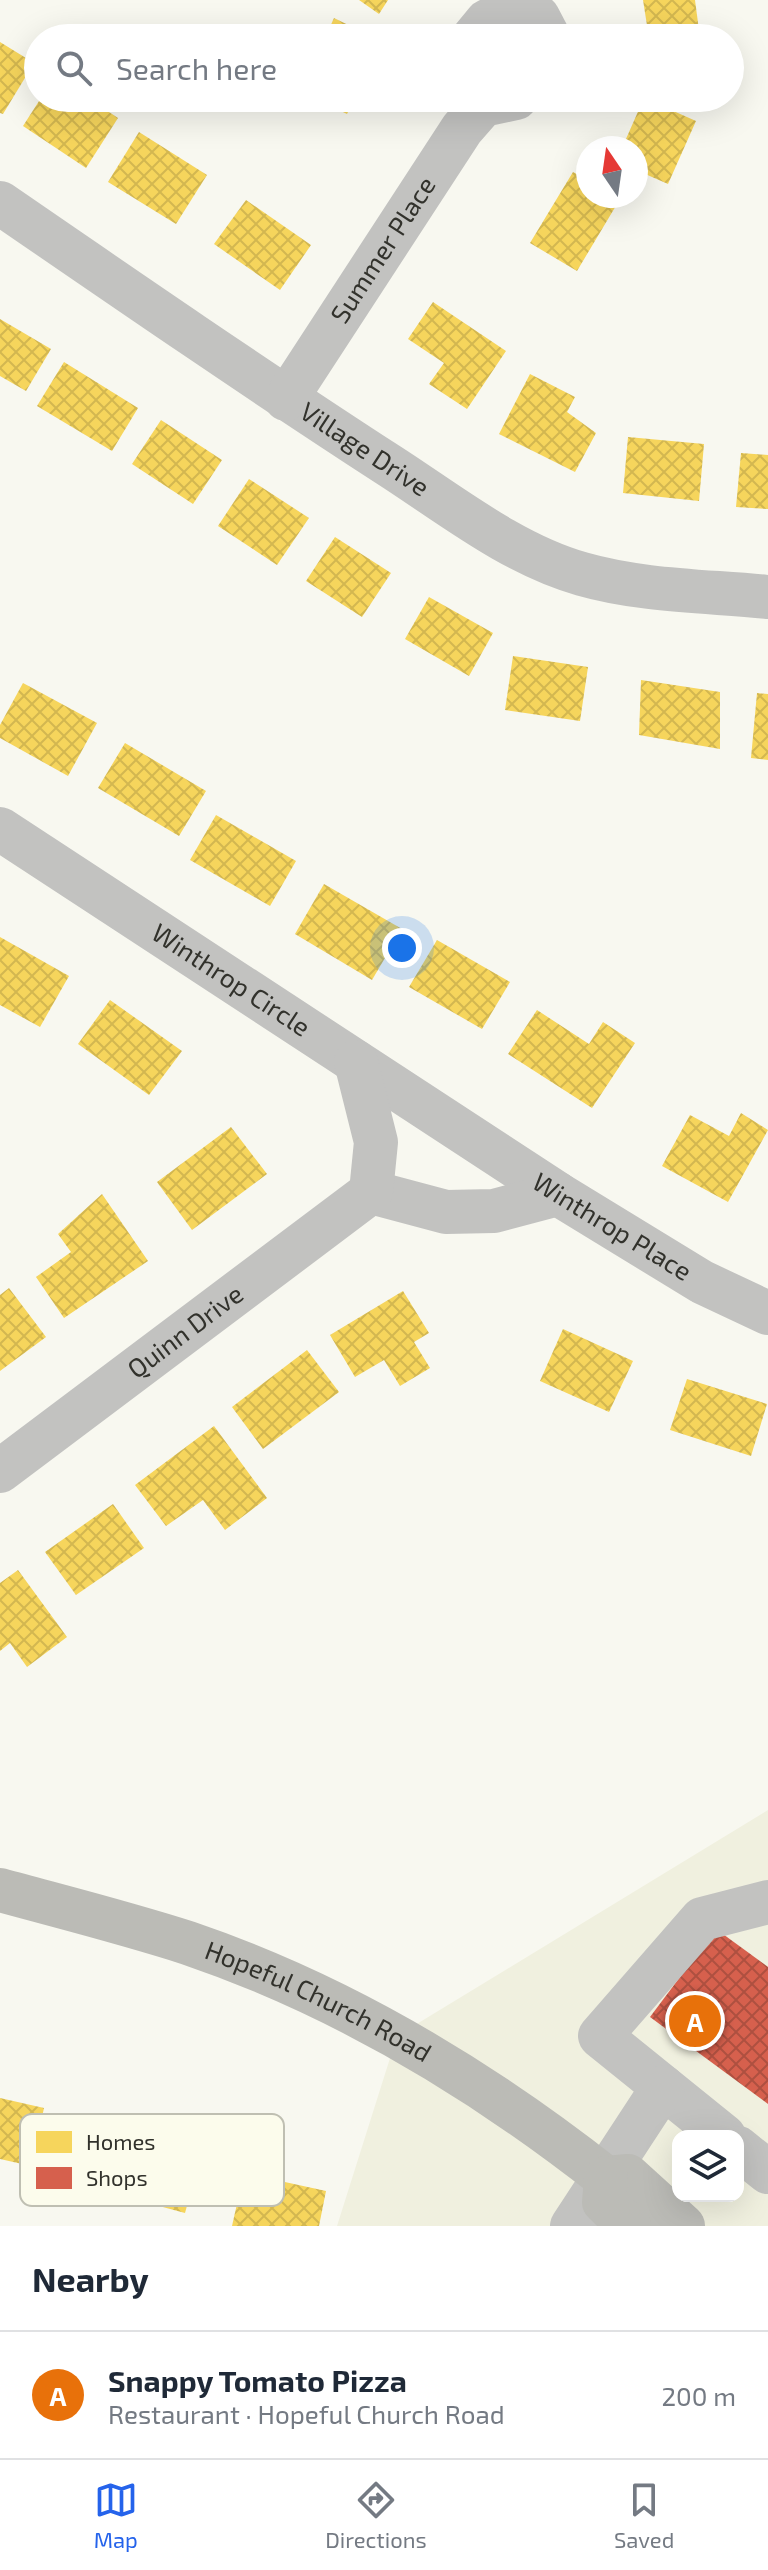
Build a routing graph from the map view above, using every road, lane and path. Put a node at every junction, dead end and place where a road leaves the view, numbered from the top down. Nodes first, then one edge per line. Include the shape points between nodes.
1 (485, 24) edge
2 (542, 24) edge
3 (480, 112) edge
4 (0, 203) edge
5 (286, 399) junction
6 (768, 597) edge
7 (0, 829) edge
8 (356, 1062) junction
9 (462, 1133) joint
10 (371, 1192) junction
11 (558, 1194) junction
12 (768, 1313) edge
13 (0, 1471) edge
14 (0, 1890) edge
15 (768, 1902) edge
16 (663, 2087) junction
17 (717, 2130) edge
18 (744, 2153) edge
19 (768, 2172) edge
20 (606, 2178) junction
21 (572, 2226) edge
22 (629, 2226) edge
23 (683, 2226) edge

1 - 2 street via 514,9 538,17
3 - 5 street, Summer Place via 462,129
4 - 5 street, Village Drive
5 - 6 street, Village Drive via 483,527 580,573 624,583
7 - 8 street, Winthrop Circle
8 - 9 street, Winthrop Circle
8 - 10 street via 376,1142
9 - 11 street, Winthrop Place
10 - 11 street via 446,1212 494,1211
10 - 13 street, Quinn Drive
11 - 12 street, Winthrop Place via 702,1282
14 - 20 main road, Hopeful Church Road via 187,1943 294,1985 397,2036 483,2088
15 - 16 street via 702,1919 600,2036
16 - 17 street
16 - 20 street
18 - 19 street
20 - 21 street
20 - 22 main road via 604,2202
20 - 23 main road, Hopeful Church Road via 628,2176

